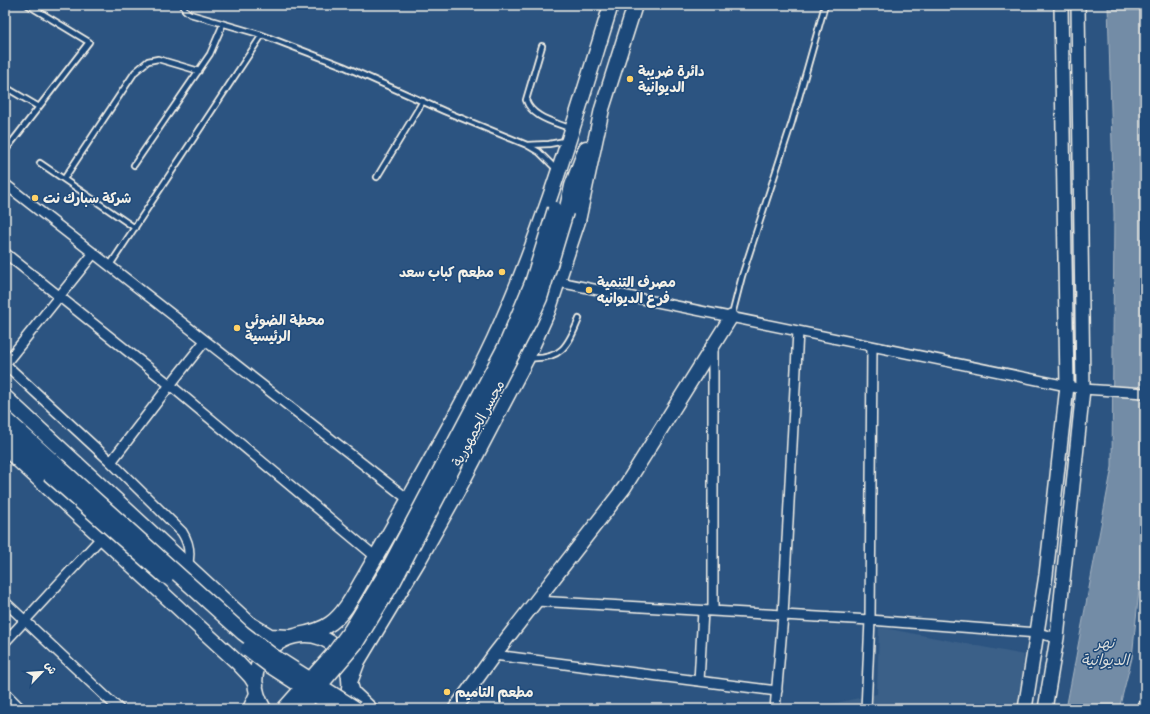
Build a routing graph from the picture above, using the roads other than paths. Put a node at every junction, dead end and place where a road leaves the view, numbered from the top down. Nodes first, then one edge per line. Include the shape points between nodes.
1 (28, 5) edge
2 (182, 5) edge
3 (611, 5) edge
4 (635, 5) edge
5 (825, 5) edge
6 (1061, 5) edge
7 (1078, 5) edge
8 (223, 24) junction
9 (262, 35) junction
10 (542, 46) dead end
11 (199, 71) junction
12 (5, 87) edge
13 (423, 101) junction
14 (39, 107) junction
15 (602, 109) junction
16 (572, 131) junction
17 (527, 145) junction
18 (5, 151) edge
19 (40, 163) dead end
20 (134, 165) dead end
21 (559, 172) junction
22 (377, 177) dead end
23 (64, 179) junction
24 (5, 184) edge
25 (560, 211) junction
26 (135, 228) junction
27 (5, 253) edge
28 (94, 254) junction
29 (110, 265) junction
30 (559, 282) junction
31 (59, 297) junction
32 (731, 318) junction
33 (579, 319) dead end
34 (798, 331) junction
35 (205, 341) junction
36 (713, 347) junction
37 (872, 347) junction
38 (527, 358) junction
39 (5, 364) edge
40 (170, 385) junction
41 (1067, 386) junction
42 (1083, 389) junction
43 (1145, 392) edge
44 (5, 397) edge
45 (5, 418) edge
46 (5, 434) edge
47 (5, 448) edge
48 (111, 462) junction
49 (53, 470) junction
50 (409, 500) junction
51 (101, 538) junction
52 (376, 558) junction
53 (187, 566) junction
54 (536, 601) junction
55 (5, 602) edge
56 (703, 611) junction
57 (713, 611) junction
58 (783, 616) junction
59 (24, 620) junction
60 (870, 620) junction
61 (1038, 633) junction
62 (293, 636) junction
63 (1057, 638) junction
64 (5, 642) edge
65 (494, 655) junction
66 (699, 681) junction
67 (350, 683) junction
68 (256, 690) junction
69 (777, 691) junction
70 (5, 693) edge
71 (22, 709) edge
72 (119, 709) edge
73 (250, 709) edge
74 (264, 709) edge
75 (284, 709) edge
76 (300, 709) edge
77 (337, 709) edge
78 (341, 709) edge
79 (356, 709) edge
80 (370, 709) edge
81 (455, 709) edge
82 (775, 709) edge
83 (866, 709) edge
84 (1025, 709) edge
85 (1045, 709) edge

1 - 14 lane via 89,42
2 - 8 lane via 187,12
3 - 16 main road
4 - 15 main road
5 - 32 lane via 792,122
6 - 41 main road
7 - 42 main road
8 - 9 lane
8 - 11 lane via 210,54
9 - 13 lane via 343,66
9 - 26 lane
10 - 16 lane via 526,100 537,114
11 - 20 lane
11 - 23 lane via 158,59 148,61 135,72
12 - 14 lane
13 - 17 lane
13 - 22 lane
14 - 18 lane
15 - 25 main road, مجسر الجمهورية
15 - 30 main road via 584,197
16 - 17 lane via 549,144
16 - 21 main road
16 - 25 main road, مجسر الجمهورية
17 - 21 lane via 539,152
19 - 23 lane
21 - 50 main road via 495,337
23 - 26 lane
24 - 28 street
25 - 75 main road, مجسر الجمهورية, bridge via 509,338 490,378 389,568 334,653
25 - 76 main road, مجسر الجمهورية, bridge via 540,298 422,529 391,587 356,643
26 - 29 lane
27 - 31 street
28 - 29 street
28 - 31 street
29 - 35 street
30 - 32 street
30 - 38 main road
31 - 39 street
31 - 40 street
32 - 34 street
32 - 36 main road
33 - 38 lane via 570,341 562,351 543,359
34 - 37 street
34 - 58 street
35 - 40 street
35 - 50 street
36 - 54 main road via 624,488
36 - 57 street
37 - 41 street
37 - 60 street
38 - 67 main road via 424,552 358,661
39 - 48 street
40 - 48 street
40 - 52 street
41 - 42 street
41 - 61 main road
42 - 43 street
42 - 63 main road
44 - 53 main road
45 - 49 main road
46 - 49 main road
47 - 51 main road
48 - 53 street via 182,532 189,546
49 - 77 main road, bridge via 253,653
49 - 79 main road, bridge via 243,633 273,656
50 - 52 main road
51 - 59 street
51 - 68 main road via 240,665 251,677
52 - 62 main road via 340,615 322,628
53 - 62 main road via 260,631 270,636
54 - 56 street
54 - 65 main road
55 - 59 street
56 - 57 street
56 - 66 street
57 - 58 street
58 - 60 street
58 - 69 street
59 - 64 street
59 - 72 street
60 - 61 street
60 - 83 street
61 - 63 street
61 - 84 main road
62 - 67 main road via 315,636 330,644 342,657
62 - 68 main road via 275,644 264,655 257,670
63 - 85 main road
65 - 66 street
65 - 81 main road
66 - 69 street
67 - 78 main road
67 - 80 main road via 352,693
68 - 73 main road
68 - 74 main road
69 - 82 street
70 - 71 street

